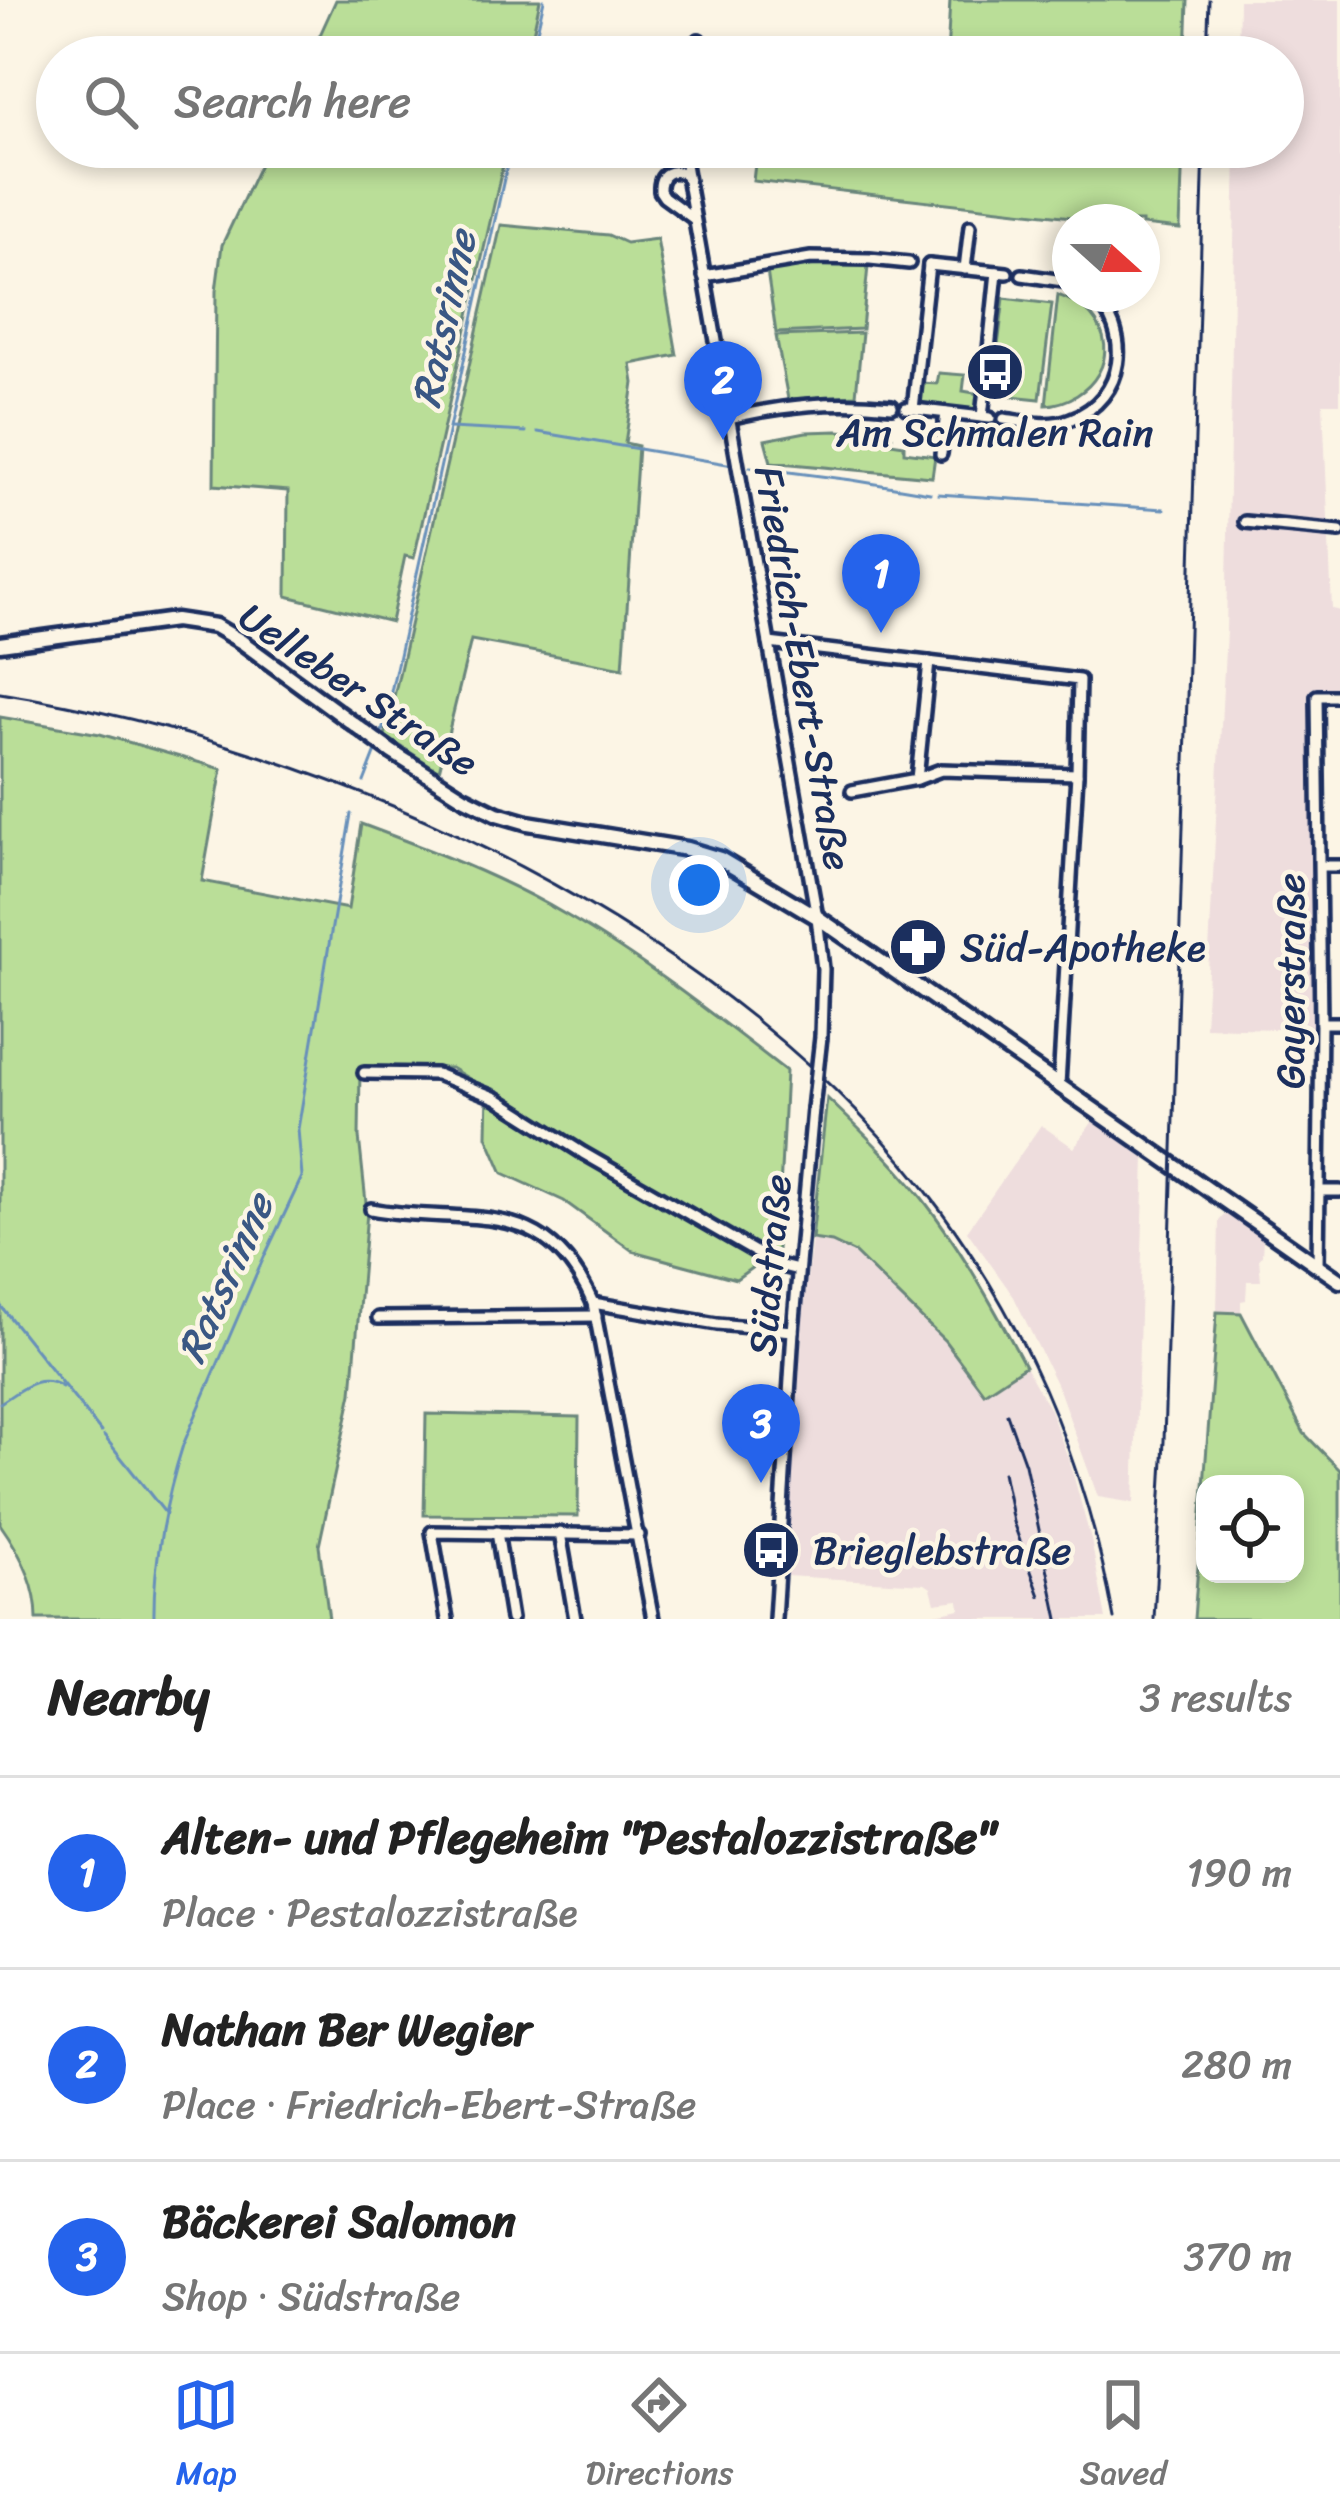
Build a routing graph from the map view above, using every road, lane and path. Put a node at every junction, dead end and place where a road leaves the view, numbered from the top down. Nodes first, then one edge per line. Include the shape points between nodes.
1 (685, 168) edge
2 (686, 174) junction
3 (693, 218) junction
4 (970, 226) dead end
5 (909, 263) dead end
6 (964, 268) junction
7 (704, 275) junction
8 (1022, 275) dead end
9 (1052, 279) edge
10 (1106, 312) edge
11 (892, 406) dead end
12 (946, 413) junction
13 (729, 418) junction
14 (1004, 419) dead end
15 (941, 454) dead end
16 (1245, 522) dead end
17 (1340, 531) edge
18 (769, 643) junction
19 (0, 644) edge
20 (929, 662) junction
21 (1340, 696) edge
22 (1077, 774) junction
23 (917, 779) junction
24 (851, 791) dead end
25 (1320, 866) junction
26 (1340, 866) edge
27 (817, 917) junction
28 (1321, 1023) junction
29 (1340, 1023) edge
30 (364, 1073) dead end
31 (1059, 1085) junction
32 (1340, 1190) edge
33 (1319, 1191) junction
34 (371, 1209) dead end
35 (1318, 1266) junction
36 (798, 1270) junction
37 (1340, 1281) edge
38 (593, 1303) junction
39 (596, 1316) junction
40 (378, 1318) dead end
41 (793, 1331) junction
42 (497, 1532) junction
43 (560, 1533) junction
44 (639, 1535) junction
45 (448, 1619) edge
46 (511, 1619) edge
47 (575, 1619) edge
48 (653, 1619) edge
49 (776, 1619) edge

1 - 2 street, Friedrich-Ebert-Straße
2 - 3 street, Friedrich-Ebert-Straße
2 - 3 street, Friedrich-Ebert-Straße via 668,172 660,191
3 - 7 street, Friedrich-Ebert-Straße
4 - 6 street
5 - 7 street via 811,258
6 - 12 street via 927,265 910,408
6 - 12 street via 1002,273 986,417
7 - 13 street, Friedrich-Ebert-Straße
8 - 9 street
10 - 14 street via 1119,347 1105,395 1063,422
11 - 13 street via 811,403
12 - 15 street
13 - 18 street, Friedrich-Ebert-Straße
16 - 17 street
18 - 20 street
18 - 27 street, Friedrich-Ebert-Straße
19 - 27 street, Uelleber Straße via 175,620 215,626 388,749 497,814 701,852
20 - 22 street via 1079,680
20 - 23 street
21 - 25 street, Gayerstraße via 1317,696
22 - 23 street via 940,770
22 - 31 street
23 - 24 street
25 - 26 street
25 - 28 street, Gayerstraße
27 - 31 street, Uelleber Straße
27 - 36 street, Südstraße, bridge via 821,1037
28 - 29 street
28 - 33 street, Gayerstraße
30 - 36 street via 436,1074 496,1098
31 - 35 street, Uelleber Straße
32 - 33 street
33 - 35 street, Gayerstraße
34 - 38 street via 490,1217 540,1232 581,1276
35 - 37 street, Uelleber Straße
36 - 41 street, Südstraße
38 - 39 street
38 - 41 street
39 - 40 street
39 - 44 street
41 - 49 street, Südstraße
42 - 43 street
42 - 45 street via 432,1532
42 - 46 street
43 - 44 street
43 - 47 street
44 - 48 street

